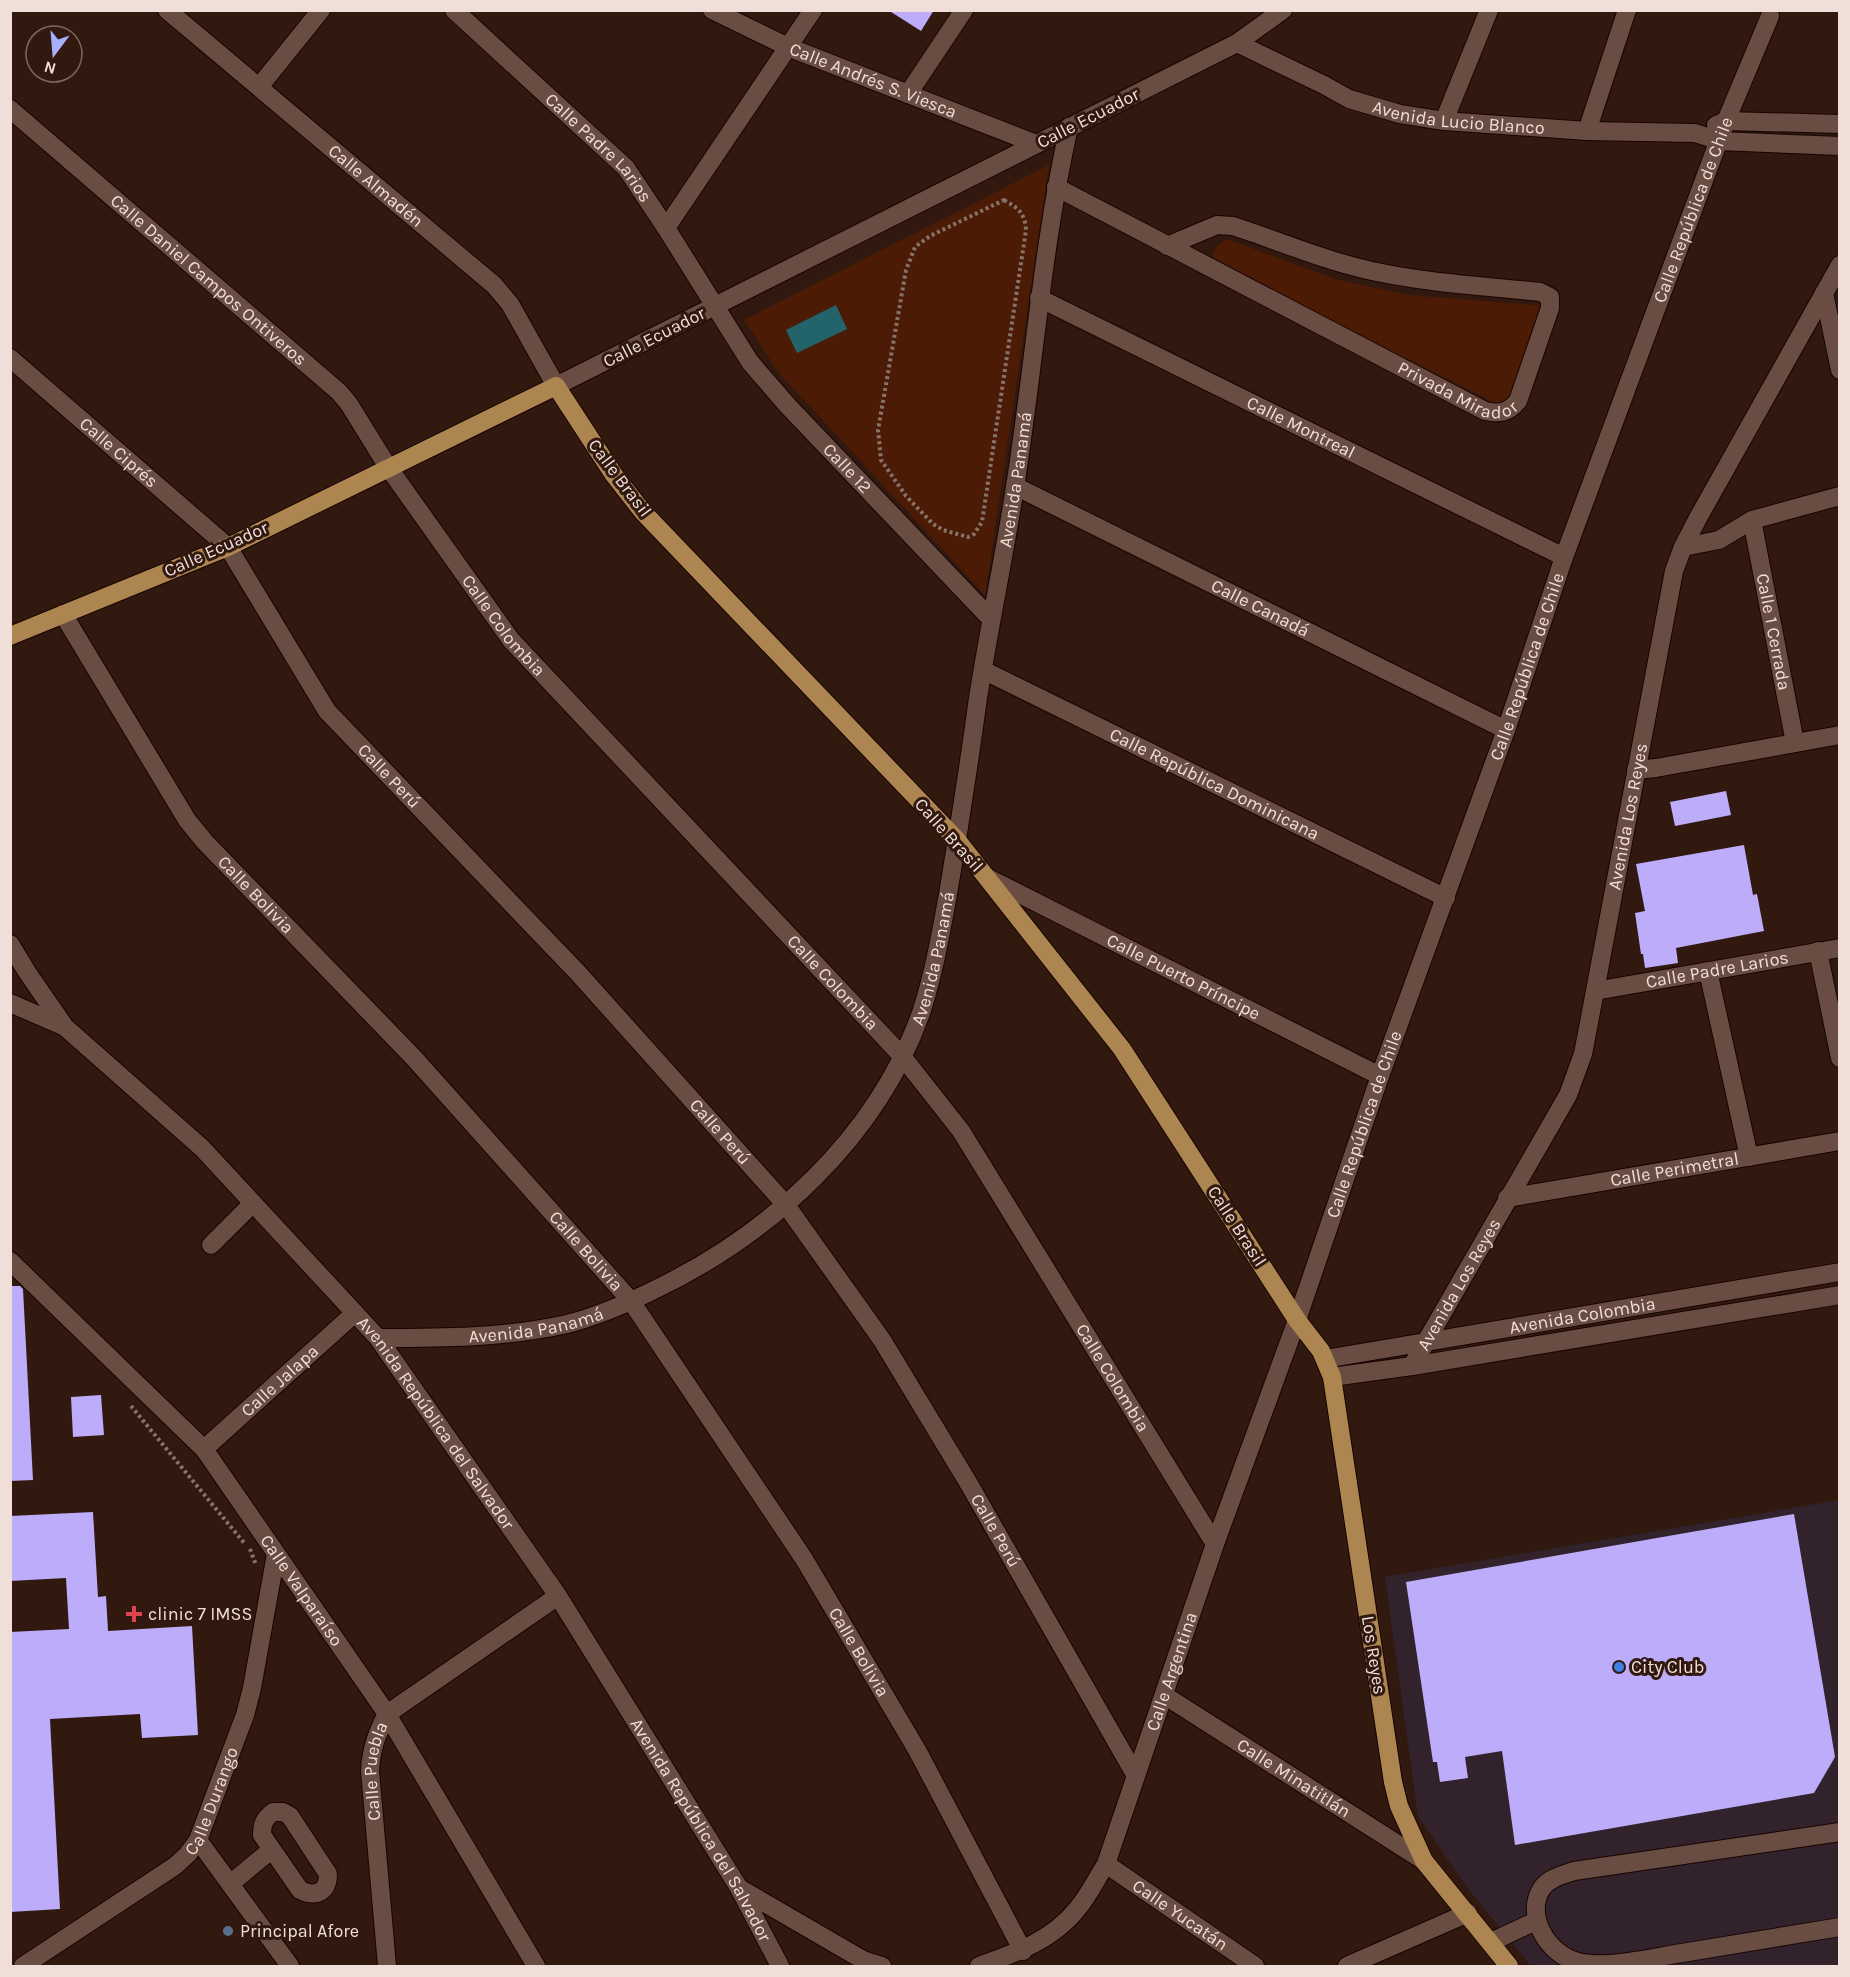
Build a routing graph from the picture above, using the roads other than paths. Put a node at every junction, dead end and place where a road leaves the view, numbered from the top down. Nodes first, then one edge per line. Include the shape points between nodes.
1 (167, 10) edge
2 (321, 10) edge
3 (454, 10) edge
4 (712, 10) edge
5 (813, 10) edge
6 (964, 10) edge
7 (1489, 10) edge
8 (1627, 10) edge
9 (1281, 11) edge
10 (1770, 16) dead end
11 (1237, 43) junction
12 (788, 47) junction
13 (259, 87) junction
14 (908, 94) junction
15 (10, 109) edge
16 (1444, 121) junction
17 (1726, 122) junction
18 (1839, 124) edge
19 (1069, 127) junction
20 (1587, 132) junction
21 (1695, 133) junction
22 (1720, 141) junction
23 (1036, 144) junction
24 (1839, 146) edge
25 (1056, 187) junction
26 (666, 228) junction
27 (1167, 246) junction
28 (1839, 265) edge
29 (1824, 293) junction
30 (1039, 298) junction
31 (715, 306) junction
32 (10, 358) edge
33 (1839, 370) edge
34 (556, 386) junction
35 (388, 467) junction
36 (1015, 486) junction
37 (1839, 496) edge
38 (1752, 520) junction
39 (228, 547) junction
40 (1683, 547) junction
41 (1564, 557) junction
42 (63, 614) junction
43 (991, 619) junction
44 (10, 636) edge
45 (983, 670) junction
46 (1506, 730) junction
47 (1839, 735) edge
48 (1795, 743) junction
49 (1636, 770) junction
50 (957, 840) junction
51 (988, 878) junction
52 (1446, 898) junction
53 (10, 944) edge
54 (1839, 948) edge
55 (1818, 951) junction
56 (1708, 971) junction
57 (1595, 991) junction
58 (10, 1003) edge
59 (64, 1027) junction
60 (902, 1056) junction
61 (1839, 1058) edge
62 (1380, 1076) junction
63 (1839, 1142) edge
64 (1749, 1157) junction
65 (1507, 1198) junction
66 (253, 1203) junction
67 (786, 1205) junction
68 (211, 1245) dead end
69 (10, 1261) edge
70 (1839, 1272) edge
71 (1839, 1295) edge
72 (631, 1301) junction
73 (355, 1313) junction
74 (1298, 1320) junction
75 (378, 1338) junction
76 (1424, 1343) junction
77 (1325, 1359) junction
78 (1412, 1366) junction
79 (1332, 1377) junction
80 (204, 1449) junction
81 (1215, 1544) junction
82 (276, 1554) junction
83 (558, 1596) junction
84 (1164, 1695) junction
85 (387, 1714) junction
86 (1136, 1776) junction
87 (1839, 1832) edge
88 (198, 1840) junction
89 (271, 1850) dead end
90 (1424, 1861) junction
91 (1106, 1864) junction
92 (230, 1884) junction
93 (739, 1888) junction
94 (1468, 1913) junction
95 (1536, 1921) junction
96 (1839, 1928) edge
97 (1491, 1942) junction
98 (1023, 1951) junction
99 (24, 1966) edge
100 (290, 1966) edge
101 (387, 1966) edge
102 (536, 1966) edge
103 (780, 1966) edge
104 (882, 1966) edge
105 (980, 1966) edge
106 (1255, 1966) edge
107 (1347, 1966) edge
108 (1509, 1966) edge

1 - 13 street, Calle Almadén
2 - 13 street
3 - 26 street, Calle Padre Larios via 626,168
4 - 12 street, Calle Andrés S. Viesca
5 - 12 street
6 - 14 street
7 - 16 street
8 - 20 street
9 - 11 street, Calle Ecuador
10 - 17 street, Calle República de Chile
11 - 16 street, Avenida Lucio Blanco via 1348,99 1400,114
11 - 19 street, Calle Ecuador
12 - 14 street, Calle Andrés S. Viesca
12 - 26 street
13 - 34 street, Calle Almadén via 494,285 510,304
14 - 23 street, Calle Andrés S. Viesca
15 - 35 street, Calle Daniel Campos Ontiveros via 339,392
16 - 20 street, Avenida Lucio Blanco
17 - 18 street, Avenida Lucio Blanco
17 - 21 street, Avenida Lucio Blanco
17 - 22 street, Calle República de Chile
19 - 23 street, Calle Ecuador
19 - 25 street, Avenida Panamá
20 - 21 street, Avenida Lucio Blanco
21 - 22 street, Avenida Lucio Blanco
22 - 24 street, Avenida Lucio Blanco
22 - 41 street, Calle República de Chile
23 - 31 street, Calle Ecuador
25 - 27 street, Privada Mirador
25 - 30 street, Avenida Panamá
26 - 31 street, Calle Padre Larios
27 - 27 street, Privada Mirador via 1497,414 1510,410 1518,401 1550,308 1550,297 1540,292 1371,271 1233,226 1217,225
28 - 29 street, Avenida Los Reyes
29 - 33 street
29 - 40 street, Avenida Los Reyes
30 - 36 street, Avenida Panamá
30 - 41 street, Calle Montreal
31 - 34 street, Calle Ecuador
31 - 43 street, Calle 12 via 750,362 788,406
32 - 39 street, Calle Ciprés
34 - 35 main road, Calle Ecuador
34 - 50 main road, Calle Brasil via 643,512
35 - 39 main road, Calle Ecuador
35 - 60 street, Calle Colombia via 511,640
36 - 43 street, Avenida Panamá
36 - 46 street, Calle Canadá
37 - 38 street
38 - 40 street via 1719,540
38 - 48 street, Calle 1 Cerrada
39 - 42 main road, Calle Ecuador
39 - 67 street, Calle Perú via 327,711 578,973
40 - 49 street, Avenida Los Reyes via 1670,587
41 - 46 street, Calle República de Chile
42 - 44 main road, Calle Ecuador
42 - 72 street, Calle Bolivia via 187,820 205,842 414,1058
43 - 45 street, Avenida Panamá
45 - 50 street, Avenida Panamá
45 - 52 street, Calle República Dominicana
46 - 52 street, Calle República de Chile
47 - 48 street
48 - 49 street
49 - 57 street, Avenida Los Reyes
50 - 51 main road, Calle Brasil
50 - 60 street, Avenida Panamá via 936,961 921,1012
51 - 62 street, Calle Puerto Príncipe
51 - 74 main road, Calle Brasil via 1139,1074
52 - 62 street, Calle República de Chile
53 - 59 street, Avenida República del Salvador
54 - 55 street, Calle Padre Larios
55 - 56 street, Calle Padre Larios
55 - 61 street
56 - 57 street, Calle Padre Larios
56 - 64 street
57 - 65 street, Avenida Los Reyes via 1583,1054 1568,1095
58 - 59 street
59 - 66 street, Avenida República del Salvador via 202,1148
60 - 67 street, Avenida Panamá via 868,1116
60 - 81 street, Calle Colombia via 970,1143
62 - 74 street, Calle República de Chile
63 - 64 street, Calle Perimetral
64 - 65 street, Calle Perimetral
65 - 76 street, Avenida Los Reyes
66 - 68 street
66 - 73 street, Avenida República del Salvador
67 - 72 street, Avenida Panamá via 727,1250
67 - 86 street, Calle Perú via 882,1340
69 - 80 street, Calle Valparaíso
70 - 76 street, Avenida Colombia
71 - 78 street, Avenida Colombia
72 - 75 street, Avenida Panamá via 571,1323 513,1334
72 - 98 street, Calle Bolivia via 804,1559 917,1750
73 - 75 street, Avenida República del Salvador
73 - 80 street, Calle Jalapa
74 - 77 main road, Los Reyes
74 - 81 street, Calle Argentina
75 - 83 street, Avenida República del Salvador
76 - 77 street, Avenida Colombia
76 - 78 street, Avenida Los Reyes
77 - 79 main road, Los Reyes
78 - 79 street, Avenida Colombia
79 - 90 main road, Los Reyes via 1394,1782 1399,1806
80 - 82 street, Calle Valparaíso
81 - 84 street, Calle Argentina
82 - 85 street, Calle Valparaíso
82 - 88 street, Calle Durango via 245,1715
83 - 85 street, Calle Puebla
83 - 93 street, Avenida República del Salvador
84 - 86 street, Calle Argentina
84 - 90 street, Calle Minatitlán
85 - 101 street, Calle Puebla via 371,1752 370,1771
85 - 102 street, Calle Valparaíso
86 - 91 street, Calle Argentina
87 - 95 street via 1574,1871 1543,1886 1536,1902
88 - 92 street
88 - 99 street, Calle Durango via 176,1866
89 - 92 street
90 - 94 main road, Los Reyes
91 - 98 street, Calle Argentina via 1078,1908 1053,1933
91 - 106 street, Calle Yucatán
92 - 100 street
93 - 103 street, Avenida República del Salvador
93 - 104 street via 863,1960
94 - 97 main road, Los Reyes
94 - 107 street
95 - 96 street via 1560,1954 1576,1962 1595,1964
95 - 97 street
97 - 108 main road, Los Reyes
98 - 105 street, Calle Argentina

